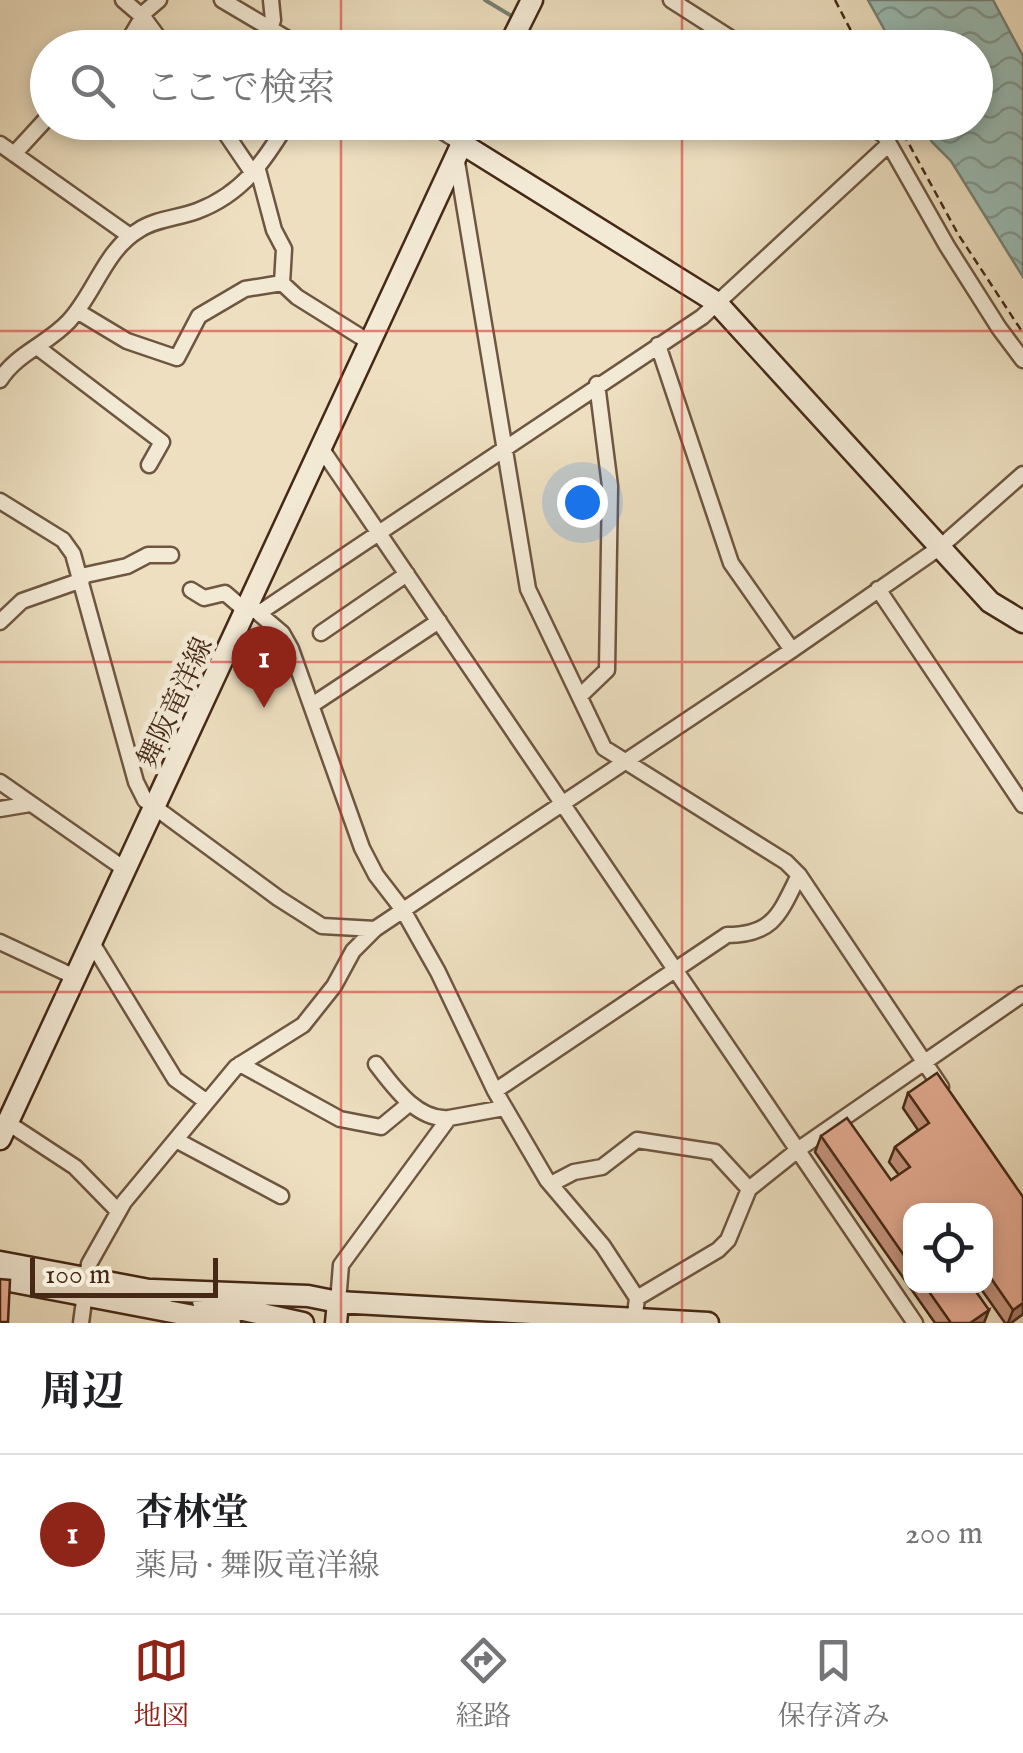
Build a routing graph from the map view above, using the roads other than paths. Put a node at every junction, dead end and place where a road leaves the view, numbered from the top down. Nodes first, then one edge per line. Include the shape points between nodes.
1 (124, 0) edge
2 (159, 0) edge
3 (222, 0) edge
4 (272, 0) edge
5 (532, 0) edge
6 (671, 0) edge
7 (144, 18) junction
8 (270, 28) junction
9 (136, 30) edge
10 (153, 30) edge
11 (273, 30) edge
12 (517, 30) edge
13 (718, 30) edge
14 (30, 137) edge
15 (232, 140) edge
16 (276, 140) edge
17 (448, 140) edge
18 (463, 140) edge
19 (887, 140) edge
20 (0, 144) edge
21 (889, 144) junction
22 (459, 149) junction
23 (14, 154) junction
24 (256, 172) junction
25 (130, 236) junction
26 (282, 284) junction
27 (716, 302) junction
28 (77, 311) junction
29 (369, 342) junction
30 (658, 345) junction
31 (38, 347) junction
32 (1023, 360) edge
33 (5, 361) edge
34 (0, 380) edge
35 (596, 384) junction
36 (505, 447) junction
37 (321, 448) junction
38 (149, 466) dead end
39 (1023, 474) edge
40 (0, 501) edge
41 (379, 532) junction
42 (939, 548) junction
43 (171, 555) dead end
44 (407, 574) junction
45 (82, 578) junction
46 (191, 590) dead end
47 (878, 590) junction
48 (251, 610) junction
49 (440, 621) junction
50 (0, 622) edge
51 (1023, 622) edge
52 (321, 633) dead end
53 (792, 650) junction
54 (580, 696) junction
55 (312, 705) junction
56 (626, 760) junction
57 (0, 782) edge
58 (562, 802) junction
59 (30, 804) junction
60 (1023, 805) edge
61 (156, 807) junction
62 (0, 809) edge
63 (126, 870) junction
64 (799, 875) junction
65 (403, 910) junction
66 (375, 929) junction
67 (0, 942) edge
68 (92, 943) junction
69 (677, 968) junction
70 (76, 977) junction
71 (1023, 995) edge
72 (925, 1062) junction
73 (240, 1064) junction
74 (376, 1064) dead end
75 (494, 1091) junction
76 (946, 1095) edge
77 (9, 1098) edge
78 (207, 1102) junction
79 (410, 1103) junction
80 (504, 1108) junction
81 (449, 1118) junction
82 (4, 1131) edge
83 (176, 1140) junction
84 (800, 1149) junction
85 (550, 1184) junction
86 (749, 1188) junction
87 (281, 1196) dead end
88 (118, 1212) junction
89 (0, 1262) edge
90 (0, 1278) edge
91 (84, 1286) junction
92 (153, 1290) junction
93 (337, 1312) edge
94 (635, 1313) edge
95 (81, 1323) edge
96 (230, 1323) edge
97 (303, 1323) edge
98 (708, 1323) edge
99 (914, 1323) edge

1 - 7 street
2 - 7 street
3 - 8 street
4 - 8 street
5 - 12 street
6 - 13 street
7 - 9 street
7 - 10 street
8 - 11 street
14 - 23 street
15 - 24 street
16 - 24 street
17 - 22 street
18 - 22 street, 舞阪竜洋線
19 - 21 street
20 - 23 street
21 - 27 street
21 - 32 street
22 - 27 street
22 - 29 street, 舞阪竜洋線
22 - 36 street
23 - 25 street
24 - 25 street via 214,204
24 - 26 street via 284,249
25 - 28 street
26 - 28 street via 245,289 199,316 177,358 127,341
26 - 29 street
27 - 30 street
27 - 42 street
28 - 31 street
29 - 37 street, 舞阪竜洋線
30 - 35 street
30 - 53 street via 731,564
31 - 33 street
31 - 38 street via 162,442
33 - 34 street
35 - 36 street
35 - 54 street via 610,486 608,670
36 - 41 street
36 - 54 street via 528,589
37 - 41 street
37 - 48 street, 舞阪竜洋線
39 - 42 street
40 - 45 street via 63,540
41 - 44 street
41 - 48 street
42 - 47 street
42 - 51 street via 990,602
43 - 45 street via 148,555
44 - 49 street
44 - 52 street
45 - 50 street via 22,601
45 - 61 street via 136,782
46 - 48 street via 204,598 225,594
47 - 53 street
47 - 60 street
48 - 55 street via 282,633
48 - 61 street, 舞阪竜洋線
49 - 55 street
49 - 58 street
53 - 56 street
54 - 56 street via 604,748
55 - 65 street via 362,848
56 - 58 street
56 - 64 street
57 - 59 street
58 - 65 street
58 - 69 street
59 - 62 street
59 - 63 street
61 - 63 street, 舞阪竜洋線
61 - 66 street via 322,926
63 - 68 street, 舞阪竜洋線
64 - 69 street via 773,922 726,935
64 - 72 street
65 - 66 street
65 - 75 street
66 - 73 street via 303,1024
67 - 70 street
68 - 70 street, 舞阪竜洋線
68 - 78 street via 175,1079
69 - 75 street
69 - 84 street
70 - 77 street, 舞阪竜洋線
71 - 72 street
72 - 76 street
72 - 84 street
73 - 78 street
73 - 79 street via 340,1119 381,1127
74 - 79 street
75 - 80 street
77 - 82 street, 舞阪竜洋線
78 - 83 street
79 - 81 street
80 - 81 street
80 - 85 street
81 - 93 street via 340,1266
82 - 88 street via 75,1168
83 - 87 street
83 - 88 street
84 - 86 street
84 - 99 street
85 - 86 street via 602,1166 637,1140 716,1152
85 - 94 street via 603,1246
86 - 94 street via 728,1240
88 - 91 street
89 - 91 street
90 - 91 street
91 - 92 street
91 - 95 street
91 - 96 street
92 - 93 street via 293,1295
92 - 97 street
93 - 94 street
94 - 98 street

